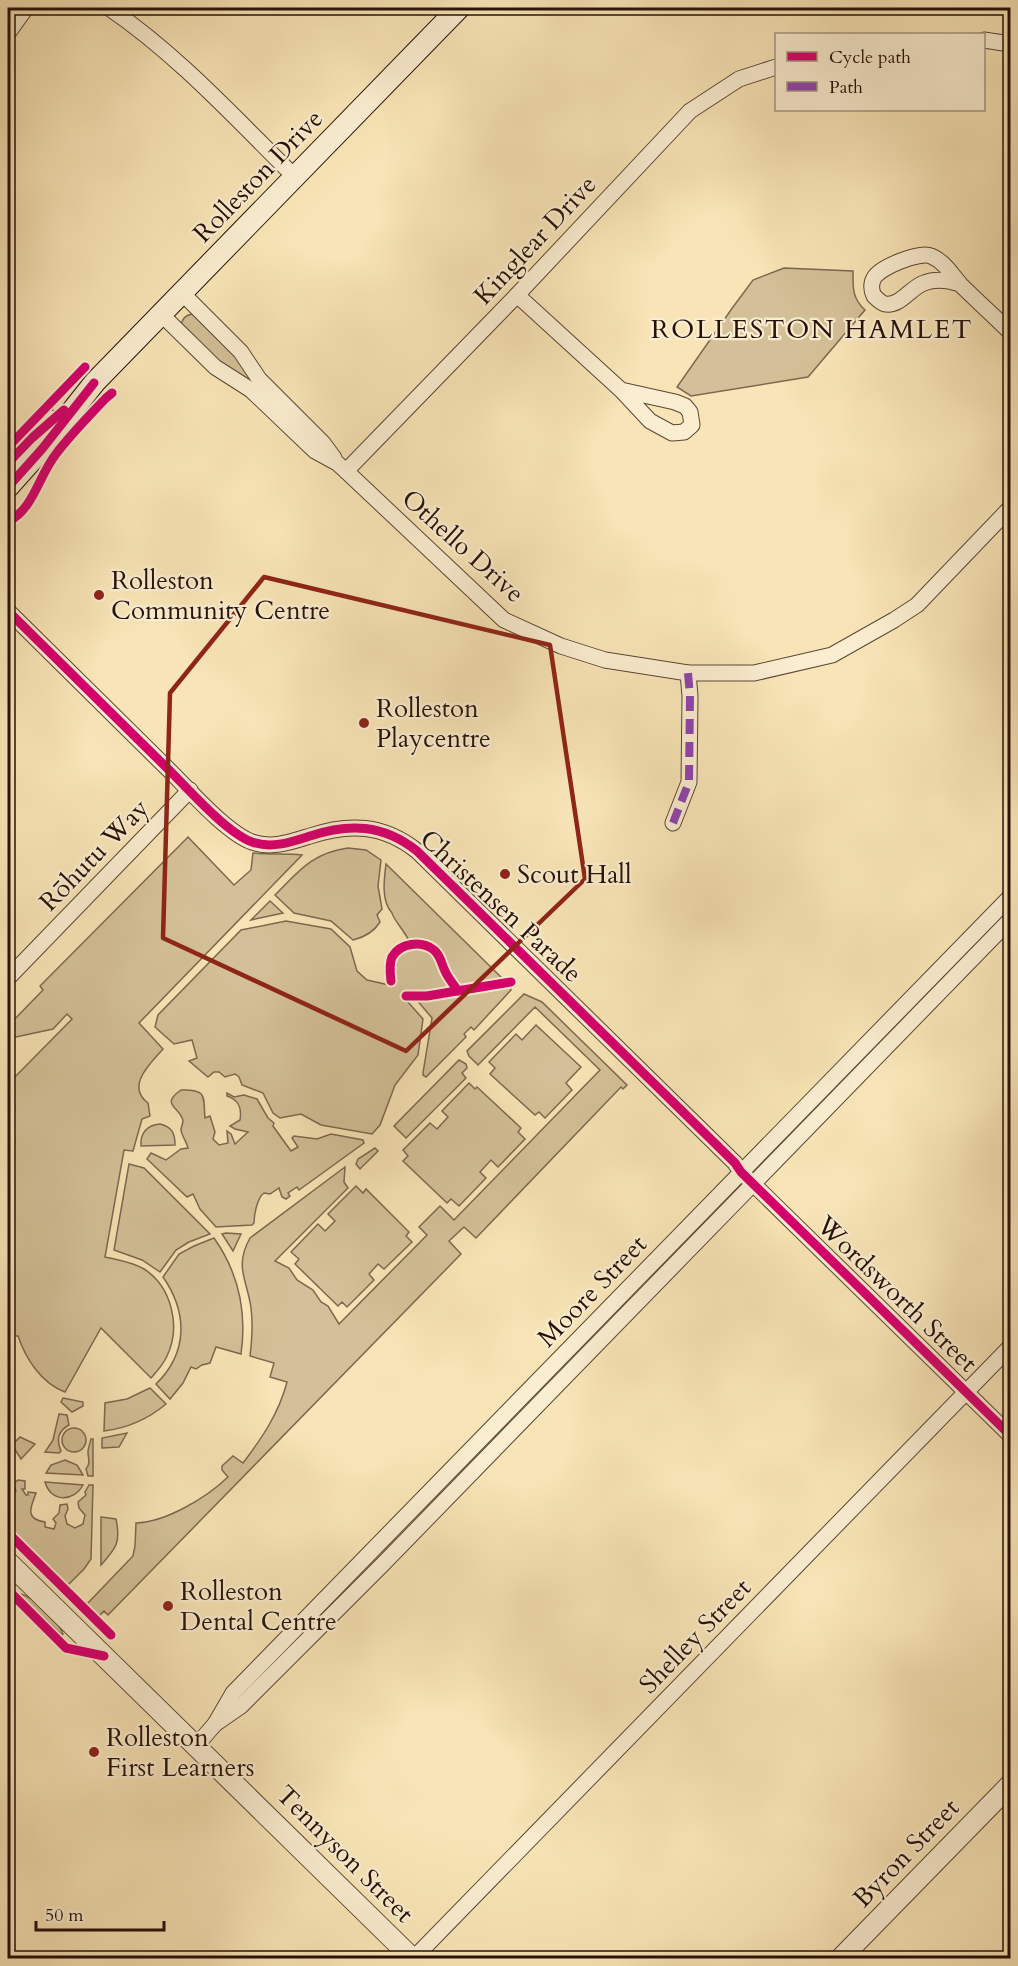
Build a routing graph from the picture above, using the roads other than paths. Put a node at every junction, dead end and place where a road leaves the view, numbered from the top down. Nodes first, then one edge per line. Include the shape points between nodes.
1 (26, 8) edge
2 (109, 8) edge
3 (459, 8) edge
4 (8, 33) edge
5 (985, 40) edge
6 (1011, 44) edge
7 (775, 68) edge
8 (295, 177) junction
9 (960, 284) junction
10 (182, 293) junction
11 (517, 295) junction
12 (161, 314) junction
13 (1011, 332) edge
14 (94, 383) junction
15 (621, 390) dead end
16 (8, 463) edge
17 (342, 467) junction
18 (8, 487) edge
19 (1011, 508) edge
20 (8, 611) edge
21 (688, 673) junction
22 (190, 790) junction
23 (673, 823) dead end
24 (1011, 897) edge
25 (1011, 920) edge
26 (8, 978) edge
27 (741, 1172) junction
28 (754, 1184) junction
29 (1011, 1347) edge
30 (966, 1392) junction
31 (1011, 1435) edge
32 (8, 1562) edge
33 (215, 1724) junction
34 (196, 1746) junction
35 (1011, 1785) edge
36 (413, 1959) edge
37 (841, 1959) edge

1 - 4 street
2 - 8 street via 172,57
3 - 8 main road, Rolleston Drive
5 - 6 street
7 - 11 street, Kinglear Drive via 739,79 690,111
8 - 10 main road, Rolleston Drive
9 - 9 street via 925,282 888,304 877,299 872,288 873,279 880,272 922,254 939,261
9 - 13 street
10 - 12 main road, Rolleston Drive
10 - 17 street, Othello Drive via 241,352 255,374
11 - 15 street
11 - 17 street, Kinglear Drive
12 - 14 main road, Rolleston Drive
12 - 17 street, Othello Drive via 215,367 251,390 315,450
14 - 16 main road, Rolleston Drive
14 - 18 main road, Rolleston Drive
17 - 21 street, Othello Drive via 504,620 561,646 605,660
19 - 21 street, Othello Drive via 917,605 832,655 754,673
20 - 22 street, Christensen Parade
21 - 23 street via 689,782
22 - 26 street, Rōhutu Way
22 - 27 street, Christensen Parade via 231,830 253,842 279,845 347,827 378,830 407,843 619,1047
24 - 27 street, Moore Street
25 - 28 street, Moore Street
27 - 28 street, Christensen Parade
27 - 33 street, Moore Street via 233,1693
28 - 30 street, Wordsworth Street
28 - 33 street, Moore Street via 383,1564 241,1706
29 - 30 street, Shelley Street
30 - 31 street, Wordsworth Street
30 - 36 street, Shelley Street
32 - 34 street, Tennyson Street
33 - 34 street, Moore Street
34 - 36 street, Tennyson Street
35 - 37 street, Byron Street

